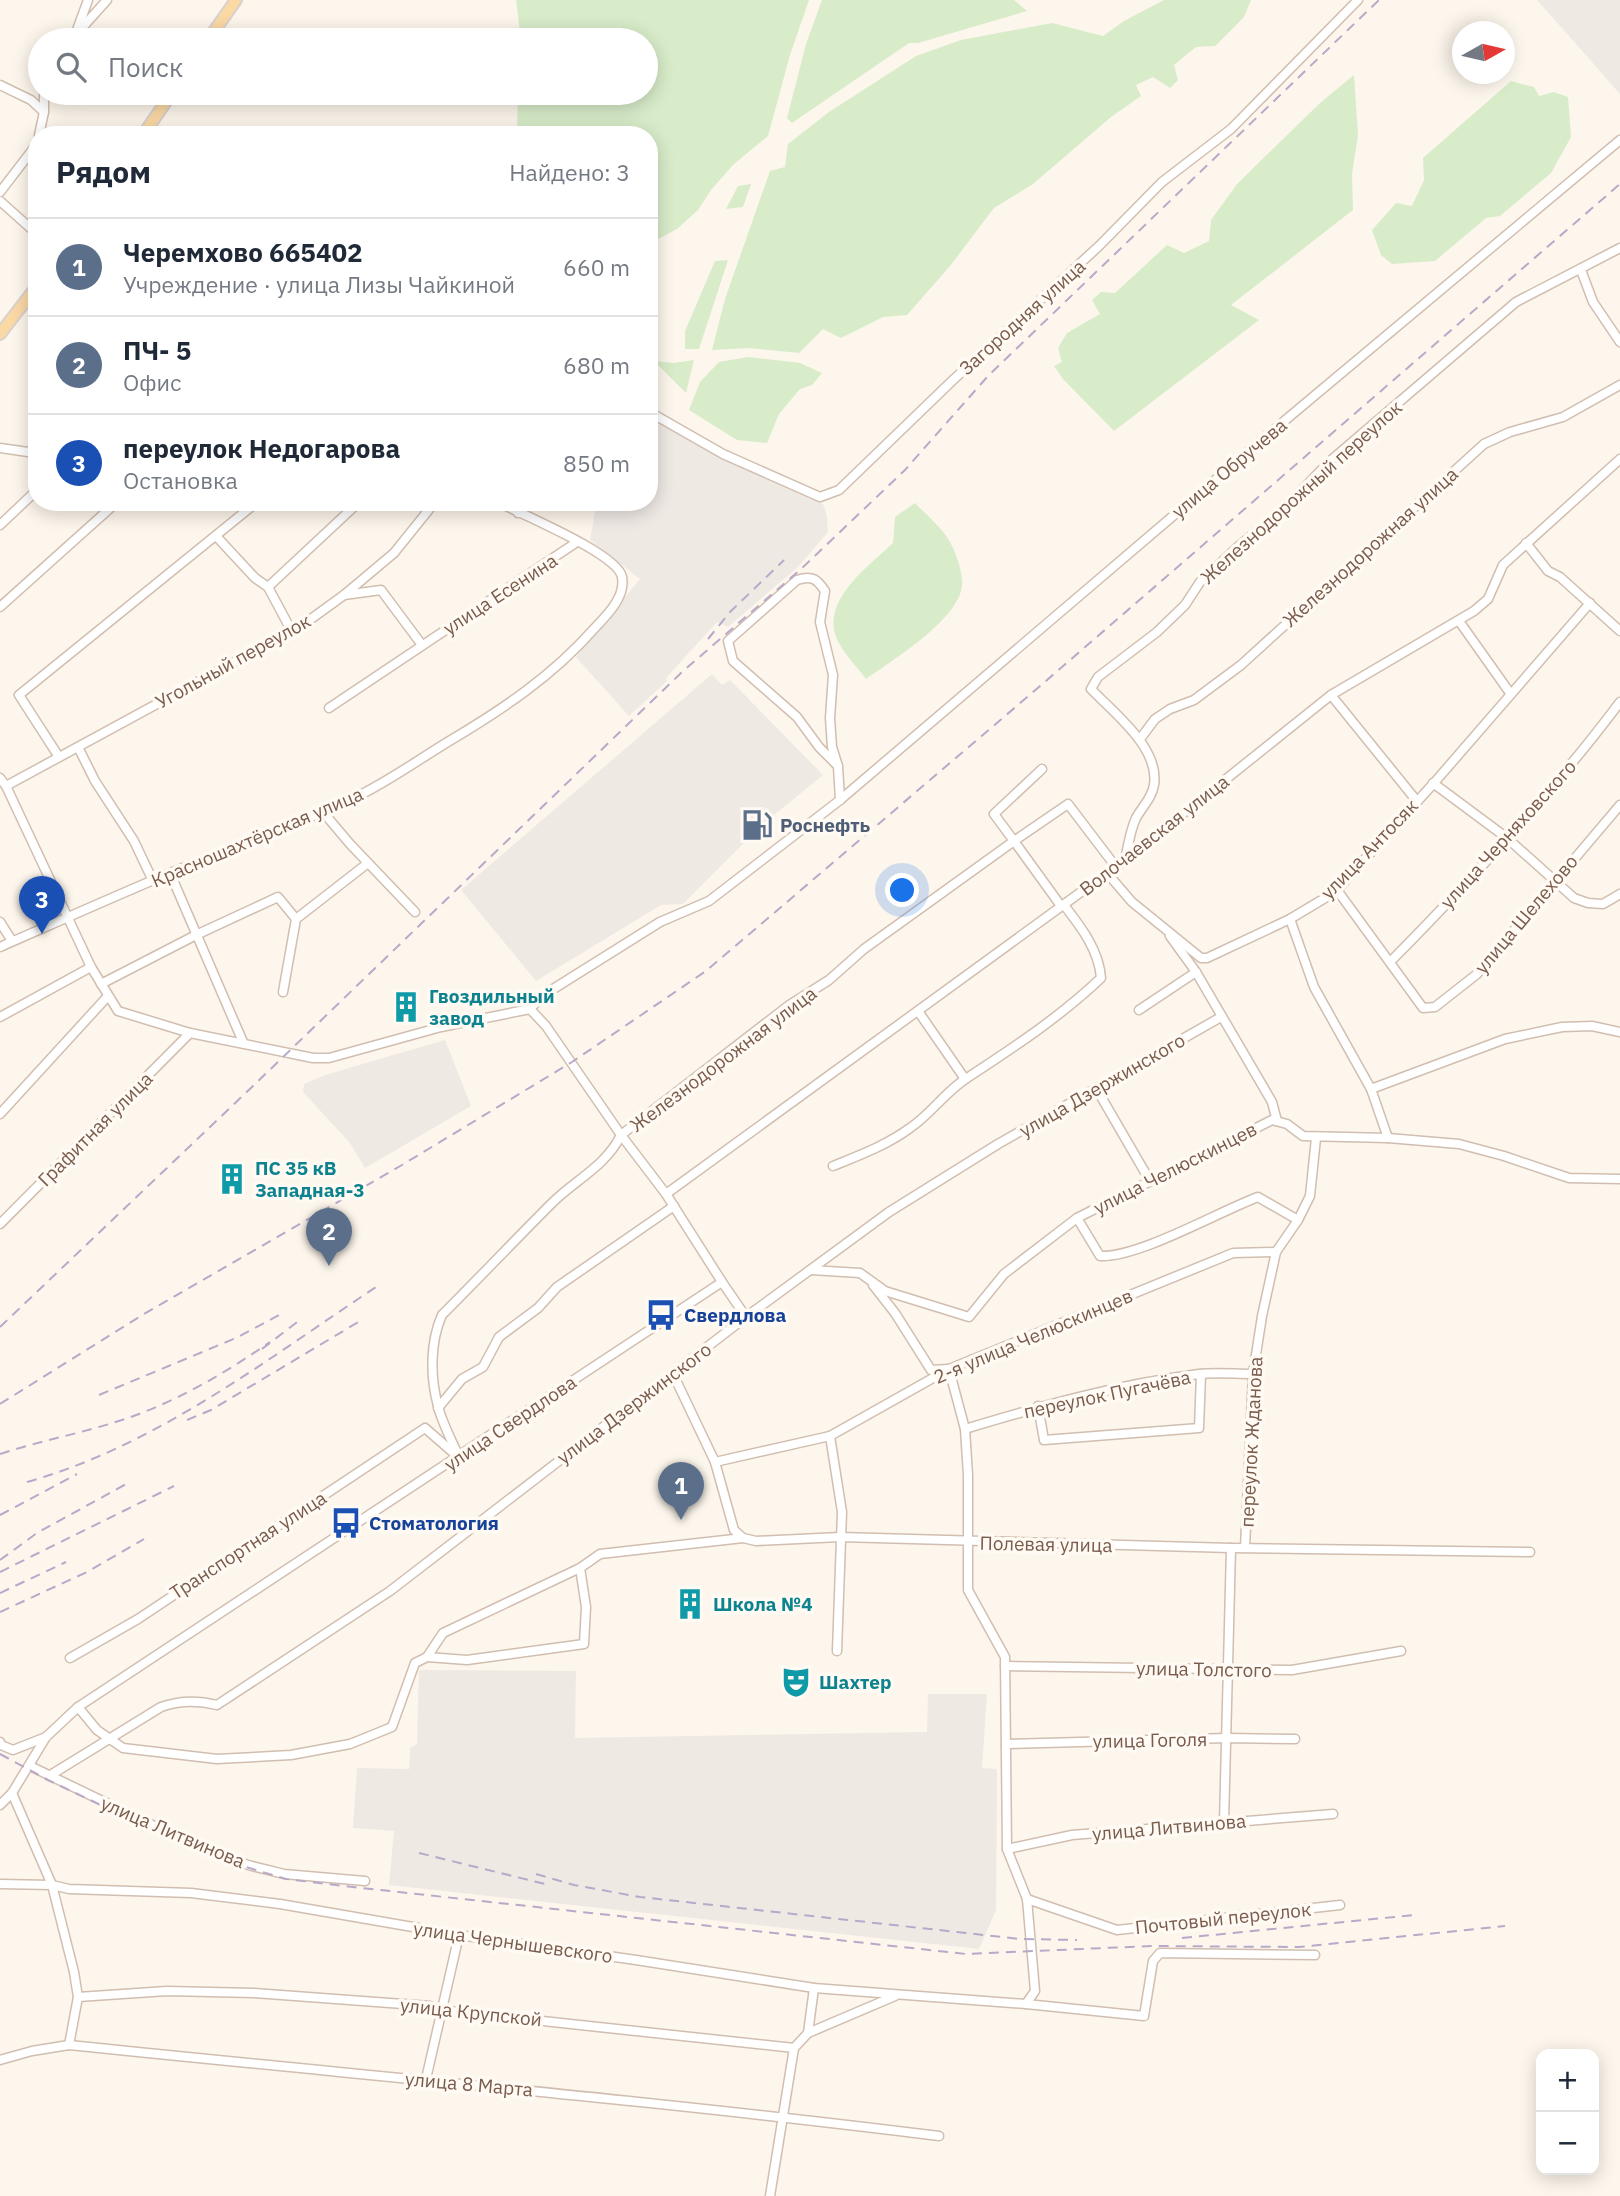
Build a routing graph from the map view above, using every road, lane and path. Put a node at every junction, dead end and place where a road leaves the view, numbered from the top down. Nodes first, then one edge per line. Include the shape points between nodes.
1 (88, 0) edge
2 (107, 0) edge
3 (236, 0) edge
4 (1358, 0) edge
5 (77, 28) edge
6 (82, 28) edge
7 (216, 28) edge
8 (0, 85) edge
9 (28, 99) edge
10 (36, 105) edge
11 (44, 105) edge
12 (164, 105) edge
13 (44, 112) junction
14 (41, 126) edge
15 (149, 126) edge
16 (1620, 140) edge
17 (28, 156) edge
18 (0, 192) edge
19 (0, 201) edge
20 (28, 226) edge
21 (1620, 248) edge
22 (1581, 270) junction
23 (28, 298) edge
24 (0, 334) edge
25 (1620, 342) edge
26 (1620, 385) edge
27 (658, 417) edge
28 (0, 448) edge
29 (28, 452) edge
30 (1620, 459) edge
31 (28, 499) edge
32 (107, 511) edge
33 (246, 511) edge
34 (349, 511) edge
35 (428, 511) edge
36 (514, 511) edge
37 (518, 513) joint
38 (0, 525) edge
39 (216, 536) junction
40 (577, 542) junction
41 (1525, 543) junction
42 (268, 587) junction
43 (344, 595) junction
44 (1591, 603) junction
45 (0, 607) edge
46 (1459, 621) junction
47 (291, 631) junction
48 (1620, 631) edge
49 (422, 645) junction
50 (1510, 694) junction
51 (1331, 695) junction
52 (1620, 702) edge
53 (329, 708) dead end
54 (1140, 739) junction
55 (78, 747) junction
56 (59, 758) junction
57 (838, 766) junction
58 (1042, 769) dead end
59 (0, 778) edge
60 (1433, 783) junction
61 (6, 786) junction
62 (840, 800) junction
63 (1416, 800) junction
64 (1620, 805) edge
65 (323, 812) junction
66 (1507, 838) junction
67 (1014, 841) junction
68 (1125, 860) junction
69 (368, 863) junction
70 (1116, 867) junction
71 (170, 873) junction
72 (1107, 873) junction
73 (1555, 879) junction
74 (153, 881) junction
75 (1337, 890) junction
76 (1620, 894) edge
77 (1063, 905) junction
78 (415, 912) dead end
79 (68, 917) junction
80 (296, 919) junction
81 (1290, 919) junction
82 (0, 922) edge
83 (1161, 924) junction
84 (196, 935) junction
85 (12, 942) junction
86 (0, 947) edge
87 (1390, 962) junction
88 (91, 967) junction
89 (1196, 972) junction
90 (101, 985) junction
91 (283, 992) dead end
92 (108, 996) junction
93 (530, 1009) junction
94 (1139, 1010) dead end
95 (918, 1011) junction
96 (0, 1017) edge
97 (1221, 1017) junction
98 (1620, 1032) edge
99 (190, 1033) junction
100 (243, 1042) junction
101 (965, 1079) junction
102 (1096, 1088) junction
103 (1371, 1089) junction
104 (0, 1114) edge
105 (1277, 1121) junction
106 (621, 1135) junction
107 (1316, 1138) junction
108 (1388, 1138) junction
109 (833, 1166) dead end
110 (1620, 1179) edge
111 (1150, 1181) junction
112 (666, 1194) junction
113 (674, 1206) junction
114 (1077, 1218) junction
115 (1298, 1220) junction
116 (0, 1224) edge
117 (1276, 1252) junction
118 (811, 1269) junction
119 (871, 1281) junction
120 (722, 1282) junction
121 (746, 1317) junction
122 (949, 1369) junction
123 (673, 1374) junction
124 (1201, 1374) junction
125 (1253, 1374) junction
126 (1038, 1406) junction
127 (438, 1408) junction
128 (965, 1429) junction
129 (830, 1436) junction
130 (459, 1457) junction
131 (715, 1462) junction
132 (841, 1537) junction
133 (743, 1538) junction
134 (967, 1542) junction
135 (1231, 1548) junction
136 (1245, 1548) junction
137 (1530, 1552) dead end
138 (580, 1568) junction
139 (837, 1651) dead end
140 (1401, 1651) dead end
141 (427, 1657) junction
142 (70, 1658) dead end
143 (1005, 1666) junction
144 (1228, 1669) junction
145 (78, 1707) junction
146 (46, 1737) junction
147 (109, 1738) junction
148 (1227, 1738) junction
149 (1294, 1739) dead end
150 (0, 1742) edge
151 (1006, 1744) junction
152 (30, 1766) junction
153 (49, 1776) junction
154 (12, 1793) junction
155 (0, 1805) edge
156 (1333, 1815) dead end
157 (1224, 1822) junction
158 (1007, 1849) junction
159 (365, 1881) dead end
160 (0, 1884) edge
161 (52, 1885) junction
162 (1027, 1899) junction
163 (1340, 1905) dead end
164 (459, 1935) junction
165 (1315, 1955) dead end
166 (814, 1988) junction
167 (898, 1994) junction
168 (78, 1997) junction
169 (1026, 2004) junction
170 (440, 2010) junction
171 (808, 2033) junction
172 (69, 2045) junction
173 (794, 2048) junction
174 (0, 2060) edge
175 (426, 2079) junction
176 (781, 2116) junction
177 (939, 2136) dead end
178 (770, 2196) edge

1 - 5 street
2 - 6 street
3 - 7 main road
4 - 27 street, Загородняя улица via 1231,129 1162,182 839,490 820,497 723,454
8 - 9 street
10 - 13 street
11 - 13 street
12 - 15 main road
13 - 14 street
16 - 62 street, улица Обручева
17 - 18 street
19 - 20 street
21 - 22 street
22 - 25 street via 1593,302
22 - 54 street, Железнодорожный переулок via 1516,302 1329,462 1276,517 1200,582 1185,605 1157,632 1098,677 1091,689
23 - 24 main road
26 - 54 street, Железнодорожная улица via 1563,417 1484,444 1241,665 1194,700 1154,719
28 - 29 street
30 - 41 street, Волочаевская улица
31 - 38 street
32 - 45 street
33 - 39 street
34 - 42 street
35 - 43 street, Угольный переулок via 394,553
36 - 37 street
37 - 40 street
39 - 42 street
39 - 56 street via 19,695
40 - 49 street, улица Есенина
40 - 65 street, Красношахтёрская улица via 597,551 618,568 622,578 613,607 591,632 542,680 476,726
41 - 44 street via 1548,571
41 - 46 street, Волочаевская улица via 1503,565 1488,599
42 - 47 street
43 - 47 street, Угольный переулок
43 - 49 street via 381,590
44 - 48 street
44 - 50 street, улица Антосяк
46 - 50 street
46 - 51 street, Волочаевская улица
47 - 55 street, Угольный переулок
49 - 53 street
50 - 60 street, улица Антосяк
51 - 63 street
51 - 68 street, Волочаевская улица
52 - 66 street, улица Черняховского
54 - 68 street via 1154,767 1154,785 1133,825
55 - 56 street, Угольный переулок
55 - 74 street
56 - 61 street, Угольный переулок
57 - 57 street via 797,717 733,661 728,641 807,576 817,579 825,591 820,622 833,676 830,718
57 - 62 street
58 - 67 street via 994,814
59 - 61 street
60 - 63 street, улица Антосяк
60 - 66 street
61 - 79 street
62 - 93 street, улица Обручева via 709,901 660,922 541,996
63 - 75 street, улица Антосяк
64 - 73 street, улица Шелехово
65 - 69 street
65 - 71 street, Красношахтёрская улица
66 - 73 street
66 - 87 street, улица Черняховского
67 - 70 street, Железнодорожная улица via 1068,804
67 - 77 street
67 - 106 street, Железнодорожная улица
68 - 70 street, Волочаевская улица
69 - 78 street
69 - 80 street
70 - 72 street, Волочаевская улица
71 - 74 street, Красношахтёрская улица
71 - 84 street
72 - 77 street, Волочаевская улица
72 - 83 street, улица Антосяк via 1132,902
73 - 76 street via 1574,898 1588,903 1602,904
73 - 87 street, улица Шелехово via 1477,974 1436,1007 1423,1008
74 - 79 street, Красношахтёрская улица
75 - 81 street, улица Антосяк
75 - 87 street
77 - 95 street, Волочаевская улица
77 - 101 street via 1086,933 1101,978 1041,1029
79 - 85 street, Красношахтёрская улица
79 - 88 street
80 - 84 street via 278,897
80 - 91 street
81 - 83 street, улица Антосяк via 1207,958
81 - 103 street via 1314,987
82 - 85 street
83 - 89 street
84 - 90 street
84 - 100 street
85 - 86 street, Красношахтёрская улица
88 - 90 street
88 - 96 street
89 - 94 street
89 - 97 street
90 - 92 street
92 - 99 street via 118,1011
92 - 104 street
93 - 100 street via 329,1058
93 - 106 street
95 - 101 street
95 - 112 street, Волочаевская улица
97 - 102 street, улица Дзержинского
97 - 105 street via 1272,1102
98 - 103 street via 1592,1026 1562,1027 1505,1039
99 - 100 street
99 - 116 street, Графитная улица
101 - 109 street via 912,1128 879,1148
102 - 111 street
102 - 118 street, улица Дзержинского via 935,1182
103 - 108 street
105 - 107 street, улица Челюскинцев
105 - 111 street, улица Челюскинцев via 1261,1123
106 - 112 street
106 - 127 street, Железнодорожная улица via 593,1170 555,1200 442,1315 434,1333
107 - 108 street, улица Челюскинцев
107 - 115 street, переулок Жданова via 1310,1196
108 - 110 street, улица Челюскинцев via 1459,1144 1569,1178
111 - 114 street, улица Челюскинцев
112 - 113 street
113 - 120 street
113 - 127 street via 557,1287 499,1337 483,1367 462,1379
114 - 115 street via 1100,1256 1109,1257 1258,1198
114 - 119 street, улица Челюскинцев via 1004,1274 970,1317 884,1291
115 - 117 street, переулок Жданова
117 - 122 street, 2-я улица Челюскинцев via 1233,1253
117 - 125 street, переулок Жданова
118 - 119 street, улица Челюскинцев via 860,1273
118 - 121 street, улица Дзержинского
119 - 122 street via 931,1370
120 - 121 street
120 - 130 street, улица Свердлова
121 - 123 street, улица Дзержинского
122 - 128 street
122 - 129 street, 2-я улица Челюскинцев
123 - 131 street
123 - 147 street, улица Дзержинского via 390,1591 216,1705 200,1701 161,1706
124 - 125 street, переулок Пугачёва
124 - 126 street, переулок Пугачёва
124 - 126 street via 1199,1429 1044,1440
125 - 136 street, переулок Жданова
126 - 128 street, переулок Пугачёва
127 - 130 street, Железнодорожная улица
128 - 134 street
129 - 131 street, 2-я улица Челюскинцев
129 - 132 street via 842,1513
130 - 142 street, Транспортная улица via 425,1428 138,1619
130 - 145 street, улица Свердлова
131 - 133 street via 734,1530
132 - 133 street, Полевая улица
132 - 134 street, Полевая улица
132 - 139 street
133 - 138 street, Полевая улица via 600,1554
134 - 135 street, Полевая улица
134 - 143 street via 968,1590 1005,1657
135 - 136 street, Полевая улица
135 - 144 street
136 - 137 street, Полевая улица
138 - 141 street, Полевая улица via 443,1633
138 - 141 street via 586,1607 584,1644 467,1660
140 - 144 street, улица Толстого via 1292,1671
141 - 147 street via 415,1663 392,1727 350,1744 291,1755 217,1759 123,1748
143 - 144 street, улица Толстого
143 - 151 street
144 - 148 street
145 - 146 street, улица Свердлова
145 - 147 street
146 - 150 street via 13,1750
146 - 152 street
147 - 153 street, улица Дзержинского
148 - 149 street, улица Гоголя
148 - 151 street, улица Гоголя
148 - 157 street
151 - 158 street
152 - 153 street, улица Литвинова
152 - 154 street
153 - 159 street, улица Литвинова via 248,1865 284,1874
154 - 155 street
154 - 161 street
156 - 157 street, улица Литвинова
157 - 158 street, улица Литвинова via 1072,1835
158 - 162 street
160 - 161 street, улица Чернышевского
161 - 164 street, улица Чернышевского via 191,1893
161 - 168 street
162 - 163 street, Почтовый переулок via 1117,1930
162 - 169 street via 1035,1991
164 - 166 street, улица Чернышевского
164 - 170 street
165 - 169 street, улица Чернышевского via 1160,1952 1153,1961 1144,2016
166 - 167 street, улица Чернышевского
166 - 171 street
167 - 169 street, улица Чернышевского
167 - 171 street
168 - 170 street, улица Крупской via 167,1991 254,1993
168 - 172 street
170 - 173 street, улица Крупской
170 - 175 street
171 - 173 street
172 - 174 street, улица 8 Марта
172 - 175 street, улица 8 Марта
173 - 176 street
175 - 176 street, улица 8 Марта
176 - 177 street, улица 8 Марта
176 - 178 street

